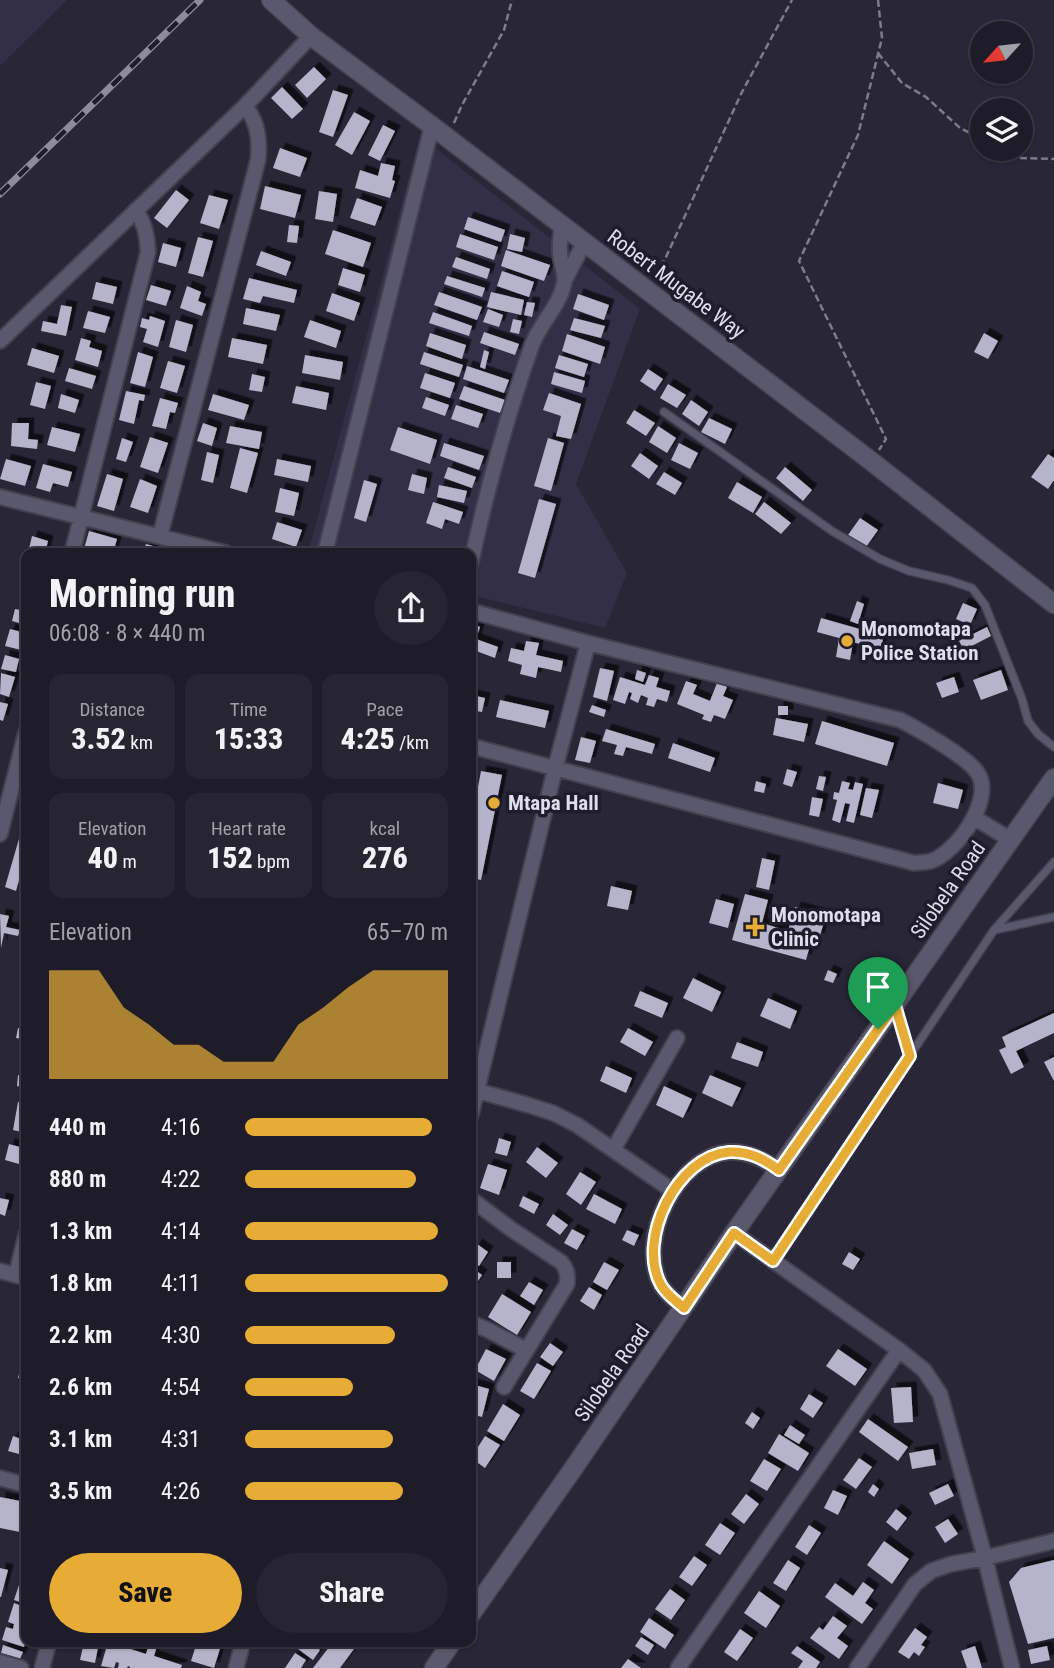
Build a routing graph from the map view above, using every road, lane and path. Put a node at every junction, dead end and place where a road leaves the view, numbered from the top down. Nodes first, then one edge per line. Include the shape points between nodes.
1 (271, 0) edge
2 (512, 0) edge
3 (792, 0) edge
4 (878, 0) edge
5 (312, 36) junction
6 (878, 52) junction
7 (245, 106) junction
8 (432, 126) junction
9 (970, 133) edge
10 (1033, 158) edge
11 (1054, 159) edge
12 (136, 211) junction
13 (562, 225) junction
14 (584, 243) junction
15 (565, 280) junction
16 (648, 291) junction
17 (0, 341) edge
18 (664, 412) dead end
19 (872, 461) junction
20 (0, 497) edge
21 (81, 517) junction
22 (160, 536) junction
23 (73, 548) edge
24 (191, 548) edge
25 (326, 548) edge
26 (475, 548) edge
27 (1054, 604) edge
28 (476, 612) edge
29 (588, 642) junction
30 (476, 747) edge
31 (1054, 747) edge
32 (21, 752) edge
33 (555, 769) junction
34 (1054, 778) edge
35 (975, 818) junction
36 (0, 834) edge
37 (1011, 840) junction
38 (1054, 862) edge
39 (1054, 918) edge
40 (994, 930) junction
41 (895, 1005) junction
42 (677, 1038) dead end
43 (910, 1056) junction
44 (476, 1077) edge
45 (476, 1090) edge
46 (612, 1150) junction
47 (779, 1170) junction
48 (673, 1191) junction
49 (476, 1203) edge
50 (734, 1233) junction
51 (773, 1261) junction
52 (0, 1271) edge
53 (21, 1276) edge
54 (684, 1308) junction
55 (476, 1324) edge
56 (526, 1350) junction
57 (899, 1350) junction
58 (504, 1387) dead end
59 (0, 1478) edge
60 (21, 1484) edge
61 (1054, 1541) edge
62 (985, 1558) junction
63 (476, 1607) edge
64 (48, 1647) edge
65 (242, 1647) edge
66 (449, 1647) edge
67 (0, 1662) edge
68 (21, 1668) edge
69 (42, 1668) edge
70 (236, 1668) edge
71 (434, 1668) edge
72 (678, 1668) edge
73 (857, 1668) edge
74 (1012, 1668) edge

1 - 5 street, Robert Mugabe Way
2 - 8 path via 504,30 450,132
3 - 16 path via 742,92
4 - 6 path via 882,38
5 - 7 street
5 - 8 street, Robert Mugabe Way
6 - 9 path via 902,83 926,96
6 - 19 path via 858,135 799,261 886,439
7 - 12 street
7 - 22 street via 257,127 258,160
8 - 13 street, Robert Mugabe Way
8 - 25 street
10 - 11 path
12 - 17 street
12 - 21 street via 143,220 148,252
13 - 14 street, Robert Mugabe Way
13 - 15 street
14 - 15 street
14 - 16 street, Robert Mugabe Way
15 - 26 street via 559,300 534,341 518,387
16 - 19 street, Robert Mugabe Way
18 - 31 lane via 832,531 880,559 971,588 985,605 1028,720
19 - 27 street, Robert Mugabe Way
20 - 21 street
21 - 22 street
21 - 23 street
22 - 24 street
28 - 29 street
29 - 33 street
29 - 35 street via 900,720 978,773 982,785
30 - 33 street
32 - 36 street
33 - 35 street via 914,863 931,861 946,852
33 - 44 street
34 - 37 street, Silobela Road
35 - 37 street
37 - 41 street, Silobela Road
38 - 40 lane
39 - 40 lane
40 - 43 lane
41 - 43 lane
41 - 47 street, Silobela Road
42 - 46 street
43 - 51 lane
45 - 46 street via 553,1113
46 - 48 street
47 - 48 street via 762,1159 729,1152 701,1162
47 - 50 street, Silobela Road
48 - 54 street via 657,1224 655,1264 660,1284
49 - 56 street via 566,1268 567,1284
50 - 51 street
50 - 54 street, Silobela Road
51 - 57 street
52 - 53 street
54 - 63 street, Silobela Road
55 - 56 street
56 - 58 street
57 - 62 street via 924,1370 940,1394
57 - 72 street
59 - 60 street
61 - 62 street
62 - 73 street via 951,1564 920,1579
62 - 74 street
64 - 69 street
65 - 70 street
66 - 71 street
67 - 68 street

